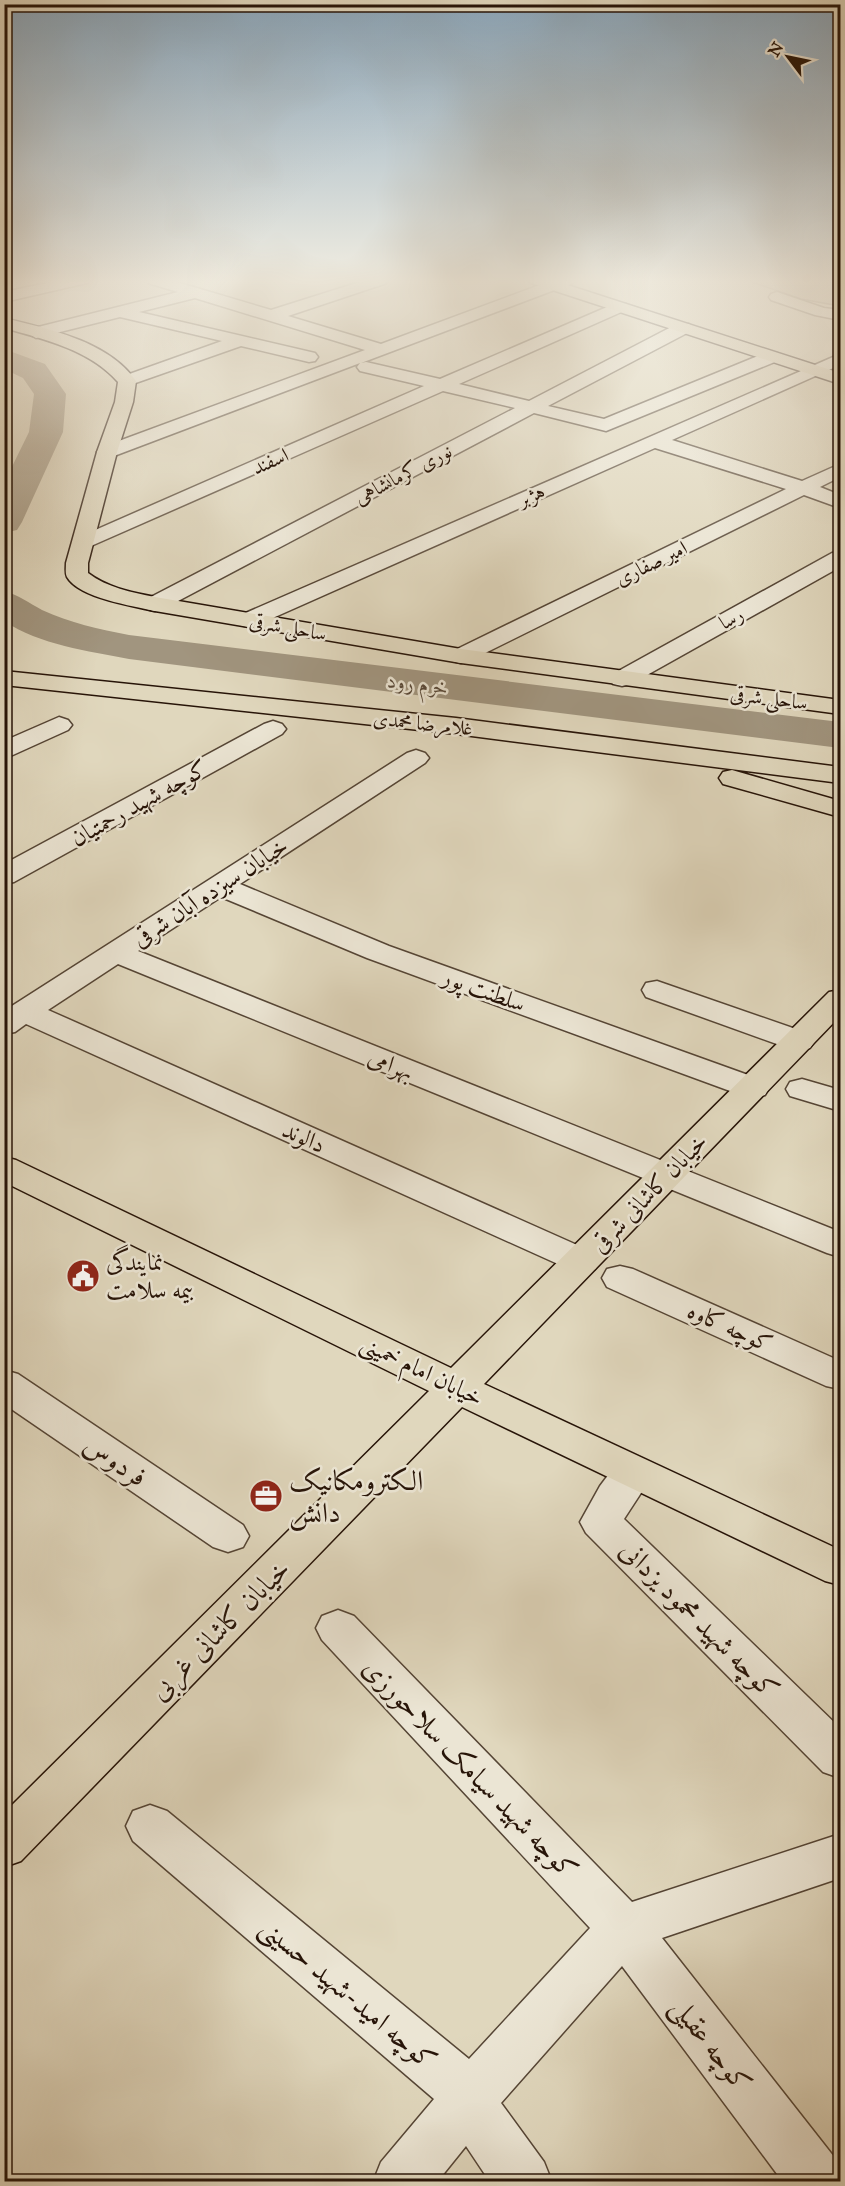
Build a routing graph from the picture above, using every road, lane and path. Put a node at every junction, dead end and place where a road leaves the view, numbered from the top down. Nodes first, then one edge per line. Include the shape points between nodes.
1 (127, 382) edge
2 (293, 382) edge
3 (426, 382) edge
4 (451, 382) edge
5 (579, 382) edge
6 (710, 382) edge
7 (787, 382) edge
8 (442, 386) junction
9 (531, 407) junction
10 (654, 441) junction
11 (107, 452) junction
12 (840, 470) edge
13 (804, 488) junction
14 (840, 502) edge
15 (84, 542) junction
16 (840, 558) edge
17 (155, 604) junction
18 (249, 620) junction
19 (461, 656) junction
20 (4, 678) edge
21 (622, 679) junction
22 (710, 690) junction
23 (840, 694) edge
24 (840, 707) edge
25 (59, 725) dead end
26 (273, 729) dead end
27 (633, 749) junction
28 (4, 751) edge
29 (416, 758) dead end
30 (840, 775) edge
31 (840, 809) edge
32 (4, 876) edge
33 (219, 886) junction
34 (116, 953) junction
35 (657, 990) dead end
36 (840, 999) edge
37 (15, 1019) edge
38 (799, 1041) junction
39 (753, 1088) junction
40 (802, 1089) dead end
41 (840, 1101) edge
42 (4, 1168) edge
43 (667, 1174) junction
44 (840, 1245) edge
45 (582, 1261) junction
46 (620, 1278) dead end
47 (840, 1376) edge
48 (4, 1384) edge
49 (458, 1387) junction
50 (633, 1473) junction
51 (228, 1536) dead end
52 (840, 1569) edge
53 (338, 1628) dead end
54 (840, 1758) edge
55 (150, 1826) dead end
56 (4, 1846) edge
57 (840, 1856) edge
58 (614, 1918) junction
59 (466, 2102) junction
60 (400, 2181) edge
61 (524, 2181) edge
62 (818, 2181) edge

1 - 11 main road, ساحلی شرقی
2 - 11 street
3 - 8 street
4 - 8 street, اسفند
5 - 9 street, نوری کرمانشاهی
6 - 9 street via 606,425
7 - 10 street, هژبر
8 - 9 street
8 - 15 street, اسفند
9 - 17 street, نوری کرمانشاهی
10 - 13 street
10 - 18 street, هژبر
11 - 15 main road, ساحلی شرقی
12 - 13 street, امیر صفاری
13 - 14 street
13 - 19 street, امیر صفاری
15 - 17 main road, ساحلی شرقی via 77,575 89,586
16 - 21 street, رسا
17 - 18 main road, ساحلی شرقی
18 - 19 main road, ساحلی شرقی
19 - 21 main road, ساحلی شرقی
20 - 27 main road, غلامرضا محمدی via 456,726
21 - 22 main road, ساحلی شرقی
22 - 23 main road via 765,685
22 - 24 main road, ساحلی شرقی
25 - 28 street
26 - 32 street, کوچه شهید رحمتیان
27 - 30 main road, غلامرضا محمدی
27 - 31 main road
29 - 33 street, خیابان سیزده آبان شرقی
33 - 34 street, خیابان سیزده آبان شرقی
33 - 39 street, سلطنت پور via 378,952
34 - 37 street, خیابان سیزده آبان شرقی
34 - 43 street, بهرامی
35 - 38 street
36 - 38 main road, خیابان کاشانی شرقی
37 - 45 street, دالوند
38 - 39 main road, خیابان کاشانی شرقی
39 - 43 main road, خیابان کاشانی شرقی
40 - 41 street
42 - 49 main road, خیابان امام خمینی
43 - 44 street, بهرامی
43 - 45 main road, خیابان کاشانی شرقی
45 - 49 main road, خیابان کاشانی شرقی
46 - 47 street, کوچه کاوه
48 - 51 street, فردوس
49 - 50 main road, خیابان امام خمینی
49 - 56 main road, خیابان کاشانی غربی
50 - 52 main road, خیابان امام خمینی
50 - 54 street, کوچه شهید محمود یزدانی via 601,1522
53 - 58 street, کوچه شهید سیامک سلاحورزی
55 - 59 street, کوچه امید-شهید حسینی via 450,2078
57 - 58 street
58 - 59 street
58 - 62 street, کوچه عقیلی
59 - 60 street
59 - 61 street, کوچه امید-شهید حسینی

